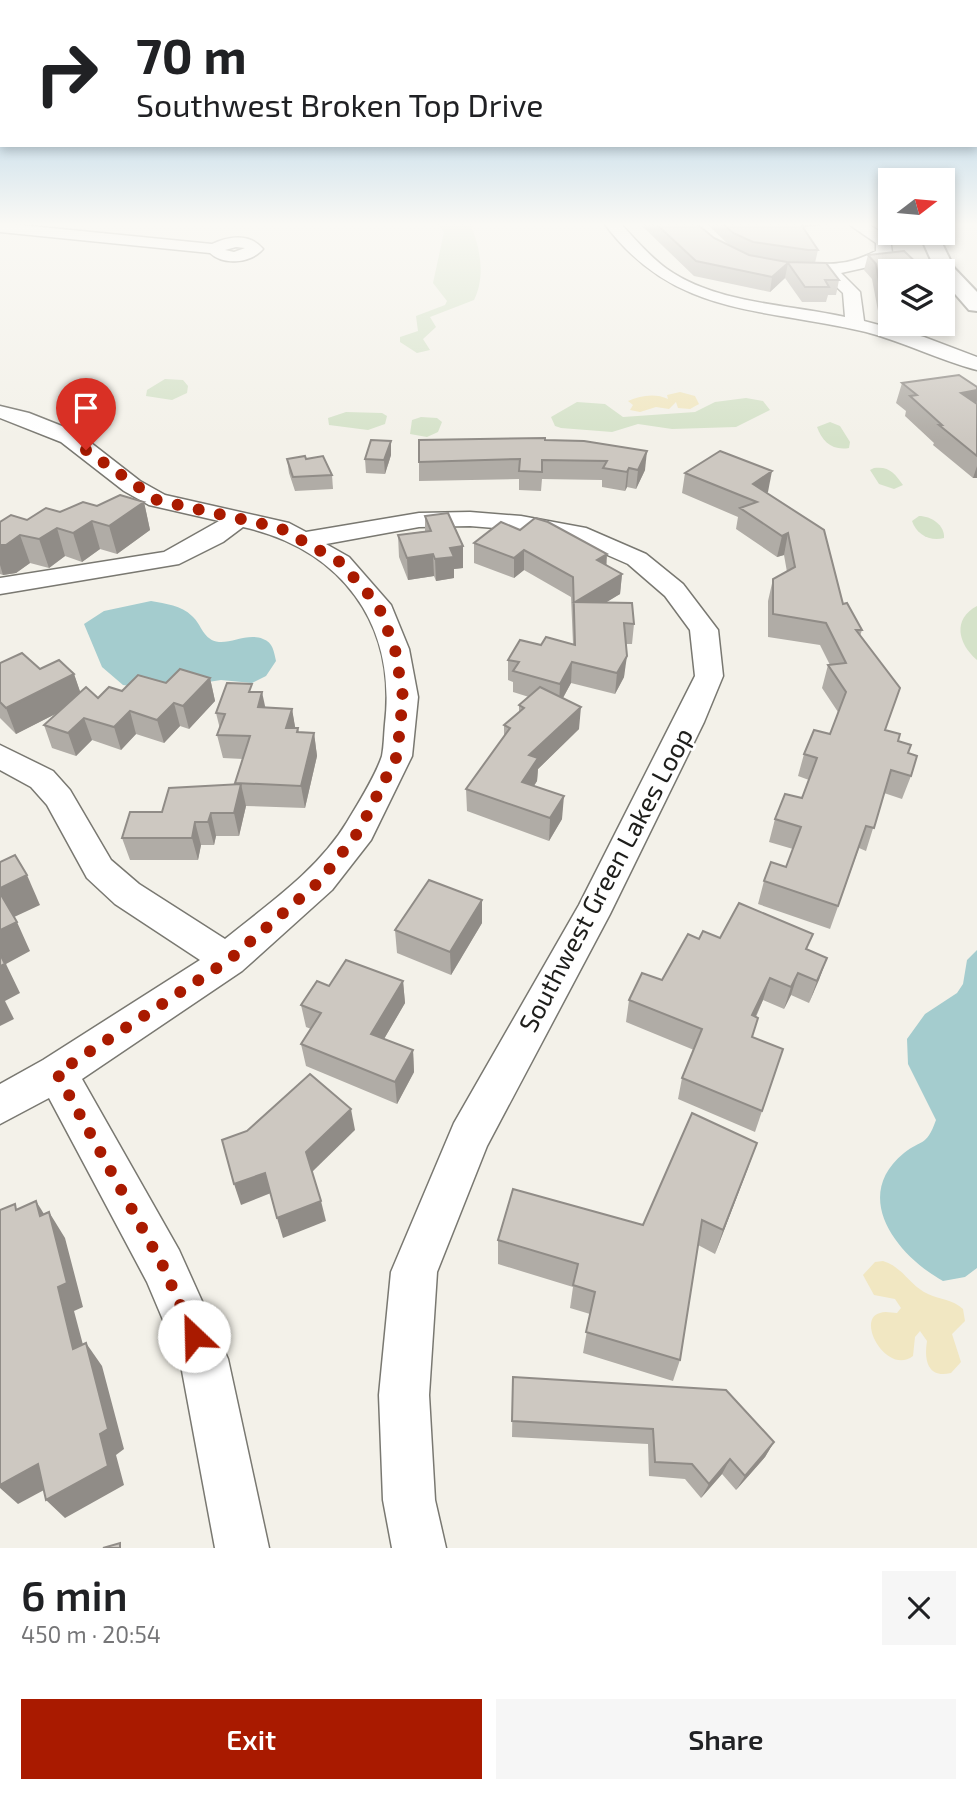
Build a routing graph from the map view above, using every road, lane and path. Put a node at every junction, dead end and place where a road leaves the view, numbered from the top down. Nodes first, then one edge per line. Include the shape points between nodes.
1 (714, 295) edge
2 (851, 295) edge
3 (855, 324) junction
4 (977, 364) edge
5 (0, 412) edge
6 (238, 519) junction
7 (304, 540) junction
8 (0, 586) edge
9 (0, 756) edge
10 (229, 960) junction
11 (57, 1073) junction
12 (0, 1105) edge
13 (242, 1548) edge
14 (419, 1548) edge

1 - 3 street
2 - 3 street
3 - 4 street via 930,344
5 - 6 street via 69,437 157,500
6 - 7 street via 280,528
6 - 8 street via 170,559
7 - 10 street via 340,562 378,605 395,649 403,697 397,756 359,831 320,881
7 - 14 street, Southwest Green Lakes Loop via 419,520 521,523 577,533 637,559 674,590 704,630 709,676 689,722 592,914 469,1137 414,1272 404,1395 409,1500
9 - 10 street via 42,779 59,798 99,869 127,894
10 - 11 street
11 - 12 street
11 - 13 street via 163,1266 204,1359

